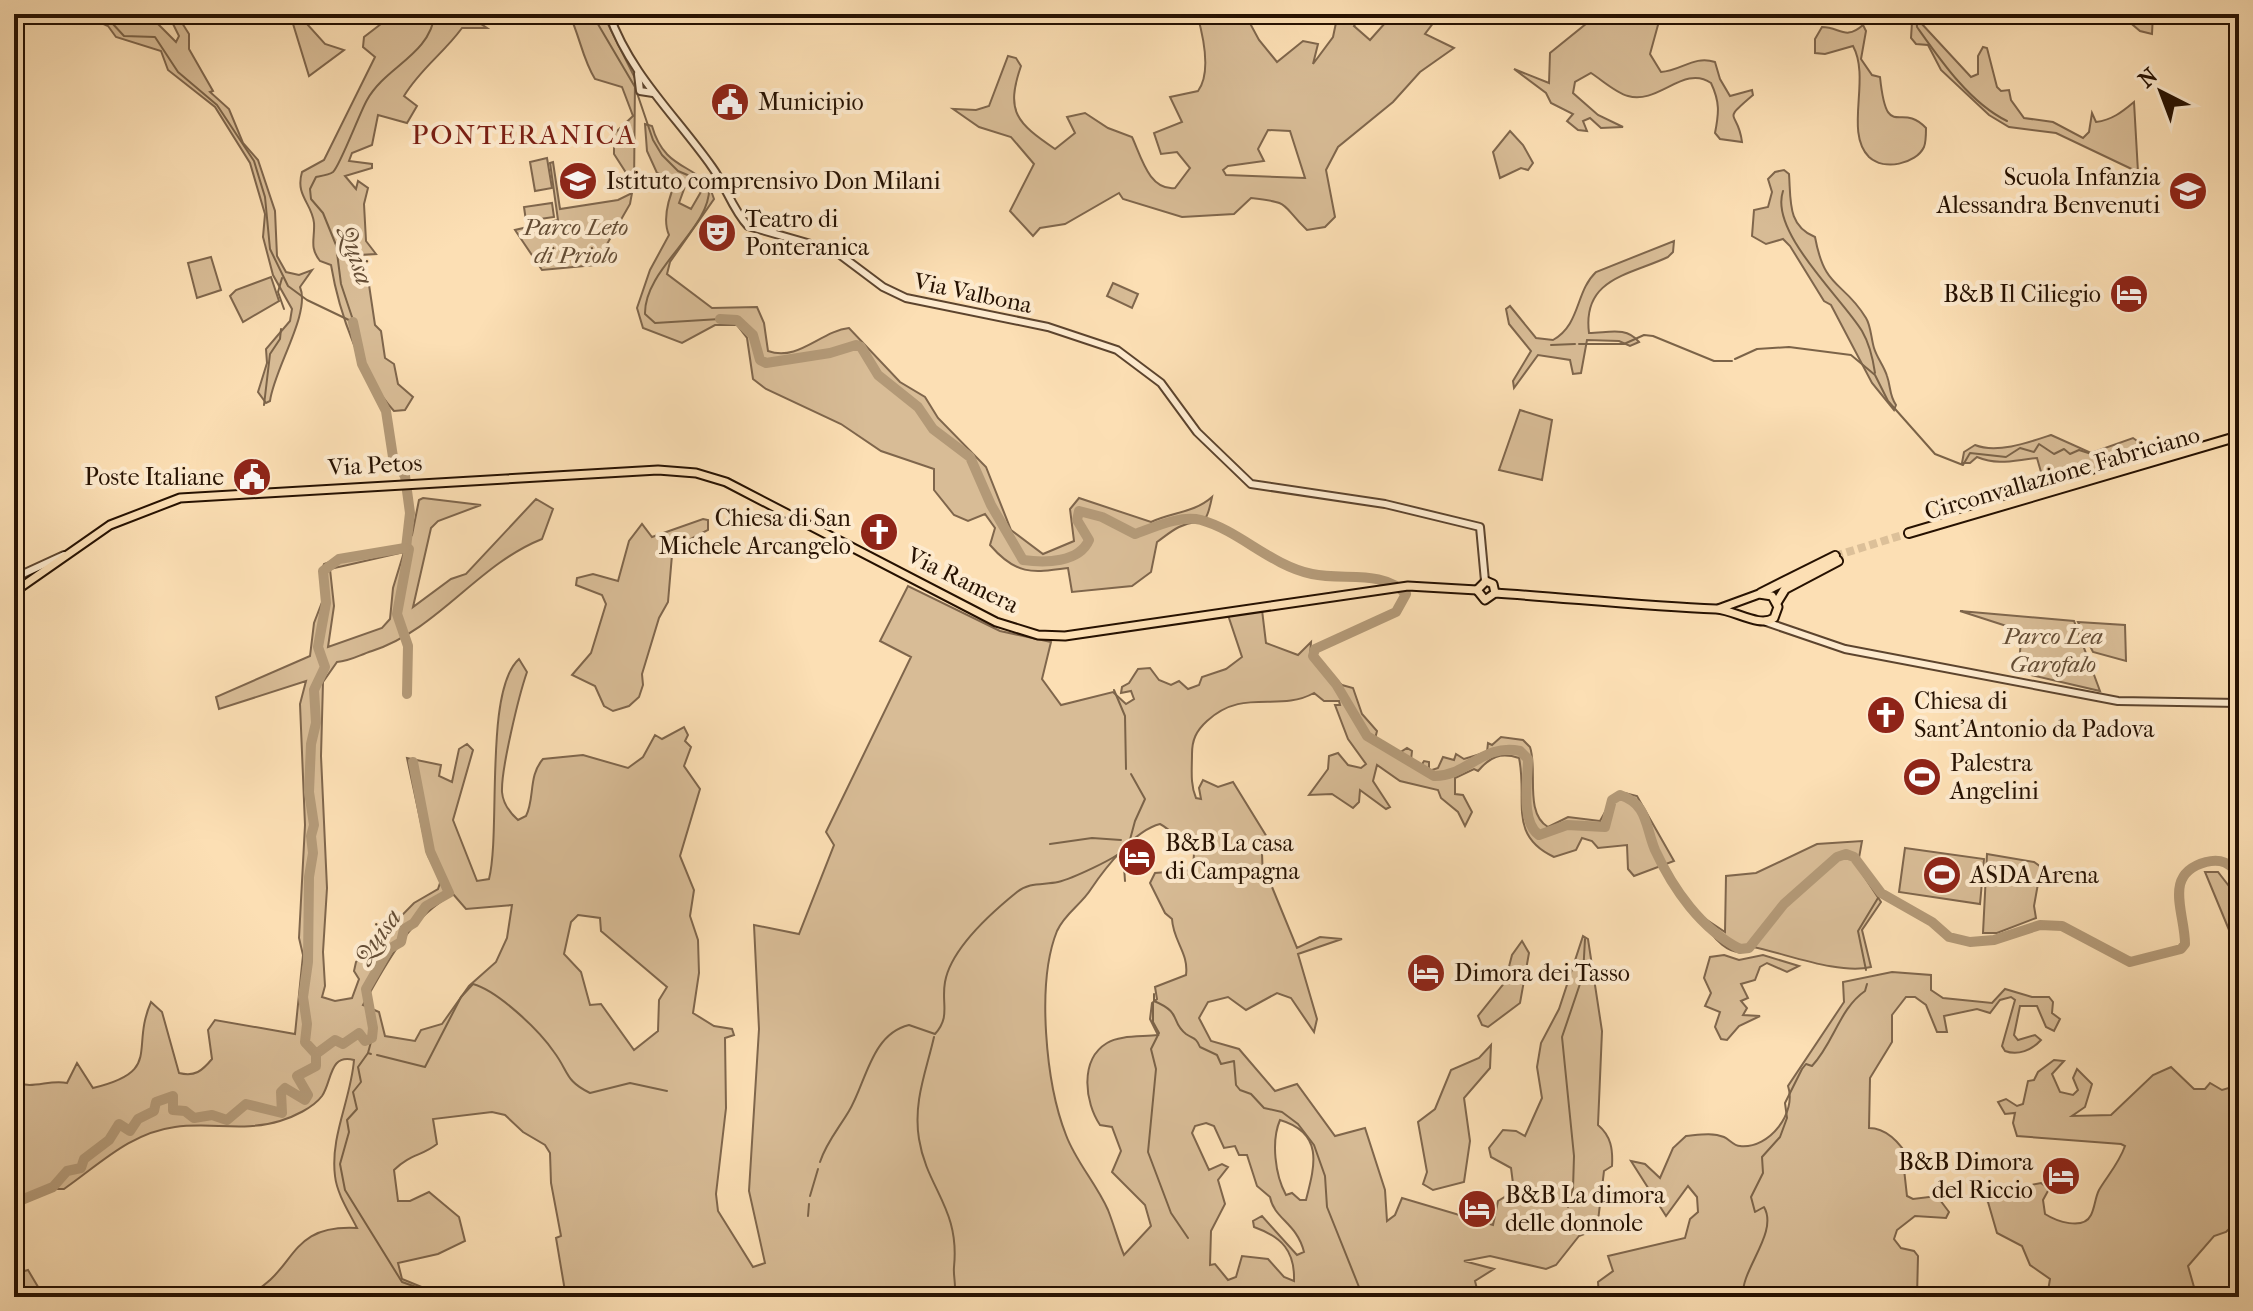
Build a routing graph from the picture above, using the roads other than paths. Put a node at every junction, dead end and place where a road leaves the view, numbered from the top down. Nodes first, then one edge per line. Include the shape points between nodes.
1 (609, 14) edge
2 (2239, 438) edge
3 (586, 473) joint
4 (1910, 535) tunnel mouth
5 (64, 555) junction
6 (29, 570) junction
7 (41, 572) junction
8 (14, 578) edge
9 (1485, 581) junction
10 (1477, 590) junction
11 (14, 592) edge
12 (1495, 593) junction
13 (1757, 595) junction
14 (1777, 605) junction
15 (1718, 609) junction
16 (1752, 618) junction
17 (1766, 622) junction
18 (1787, 628) junction
19 (2239, 703) edge

1 - 9 street, Via Valbona via 647,88 716,172 748,226 835,251 906,298 1048,327 1109,346 1161,383 1190,424 1251,484 1385,504 1480,527
2 - 4 highway, Circonvallazione Fabriciano
3 - 5 main road, Via Petos via 205,494 124,517
3 - 10 main road, Via Ramera via 658,470 714,477 982,615 1038,635 1065,636 1408,586
5 - 6 street
5 - 7 main road, Via Petos
6 - 7 street
6 - 8 street
7 - 11 main road, Via Petos
9 - 10 main road
9 - 12 main road via 1493,584
10 - 12 main road, Via Ramera via 1485,600
12 - 15 main road
13 - 14 main road via 1770,595
13 - 14 highway via 1837,558 1785,589
13 - 15 main road
13 - 16 main road via 1748,607
14 - 17 main road via 1774,618
14 - 18 street
15 - 16 main road
16 - 17 main road
17 - 18 street
18 - 19 street via 1845,649 2118,701

